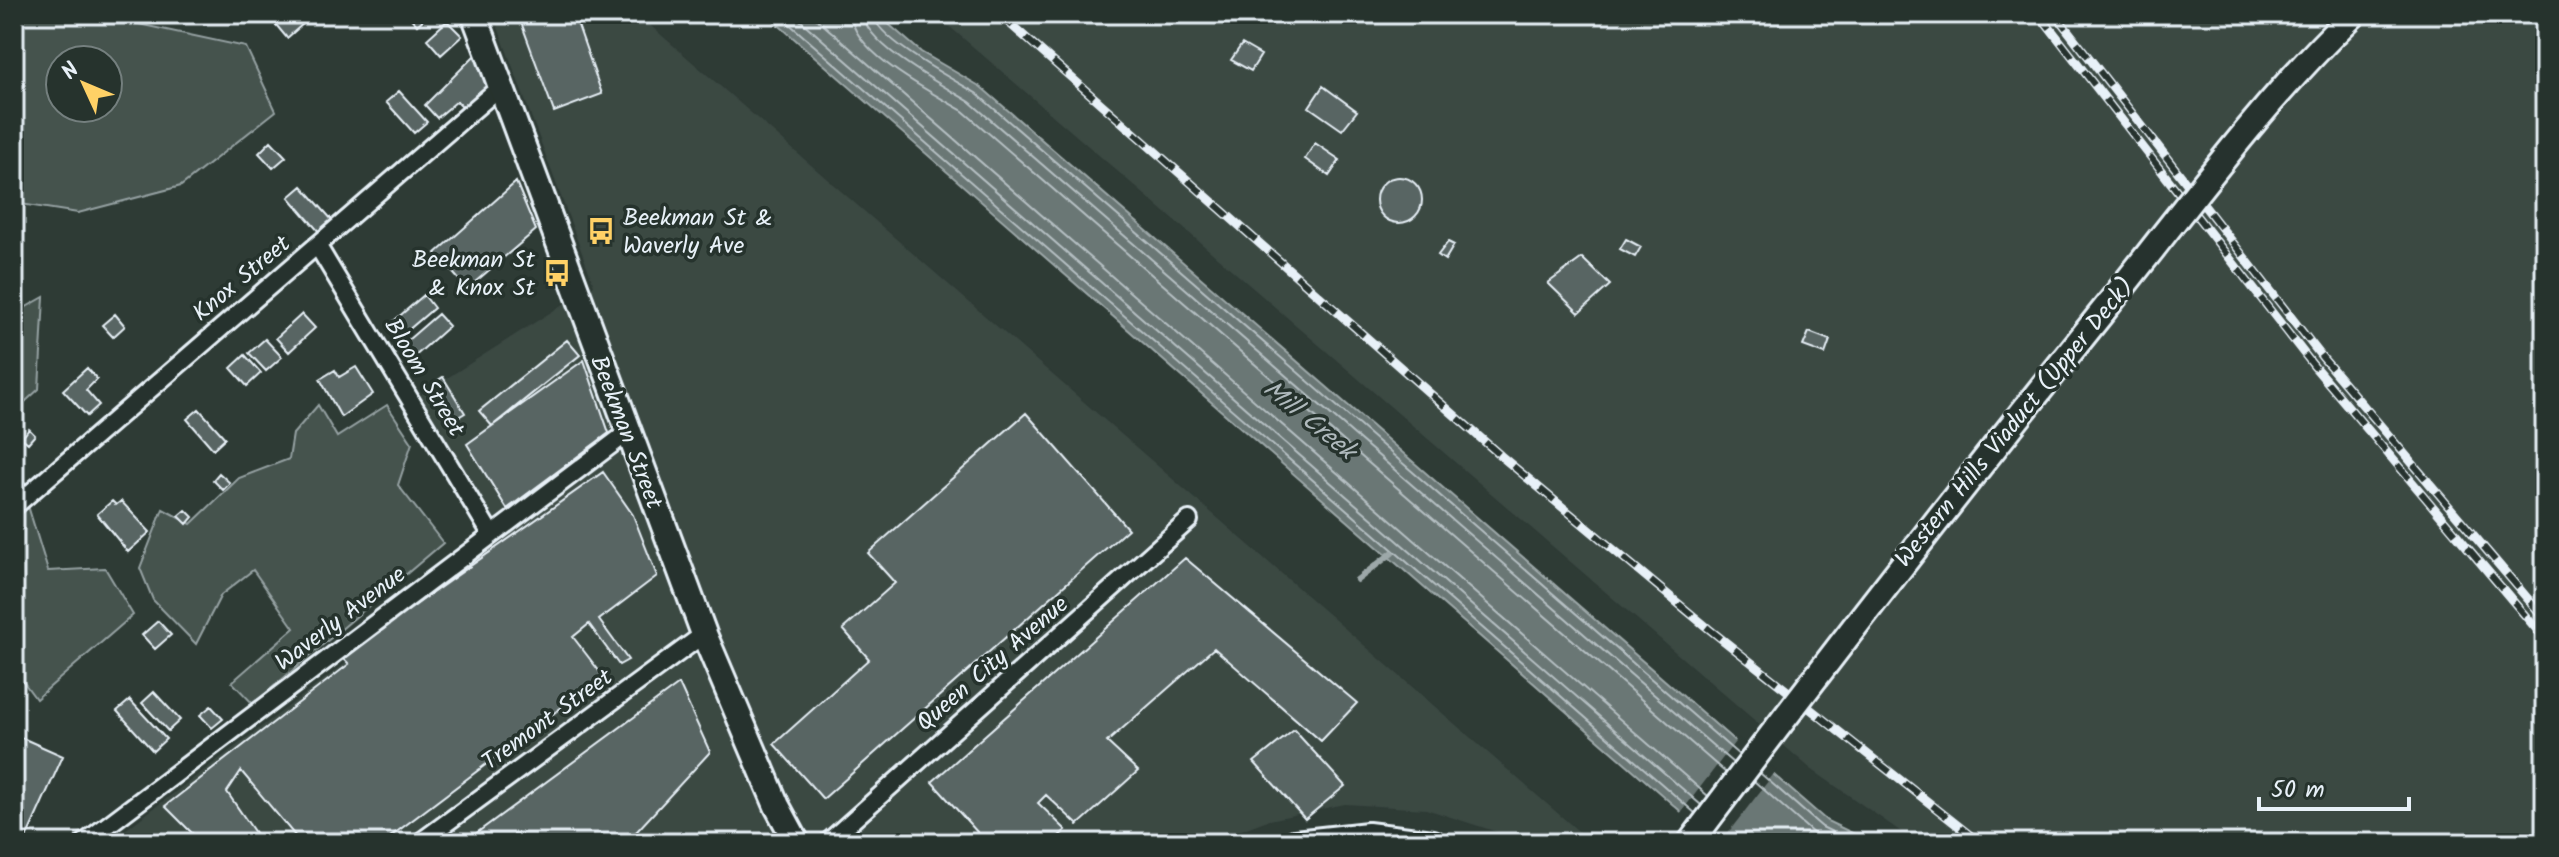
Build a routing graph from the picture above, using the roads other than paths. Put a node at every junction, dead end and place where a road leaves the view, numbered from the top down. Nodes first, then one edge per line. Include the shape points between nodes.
1 (474, 14) edge
2 (2357, 14) edge
3 (500, 87) junction
4 (317, 245) junction
5 (627, 433) junction
6 (14, 507) edge
7 (1189, 520) dead end
8 (491, 534) junction
9 (704, 634) junction
10 (84, 843) edge
11 (419, 843) edge
12 (797, 843) edge
13 (827, 843) edge
14 (1295, 843) edge
15 (1433, 843) edge
16 (1693, 843) edge

1 - 3 main road, Beekman Street
2 - 16 main road, Western Hills Viaduct (Upper Deck), bridge via 2239,143 1943,509
3 - 4 street, Knox Street
3 - 5 main road, Beekman Street
4 - 6 street, Knox Street
4 - 8 street, Bloom Street
5 - 8 street, Waverly Avenue
5 - 9 main road, Beekman Street
7 - 13 street, Queen City Avenue
8 - 10 street, Waverly Avenue
9 - 11 street, Tremont Street
9 - 12 main road, Beekman Street
14 - 15 main road via 1368,835

